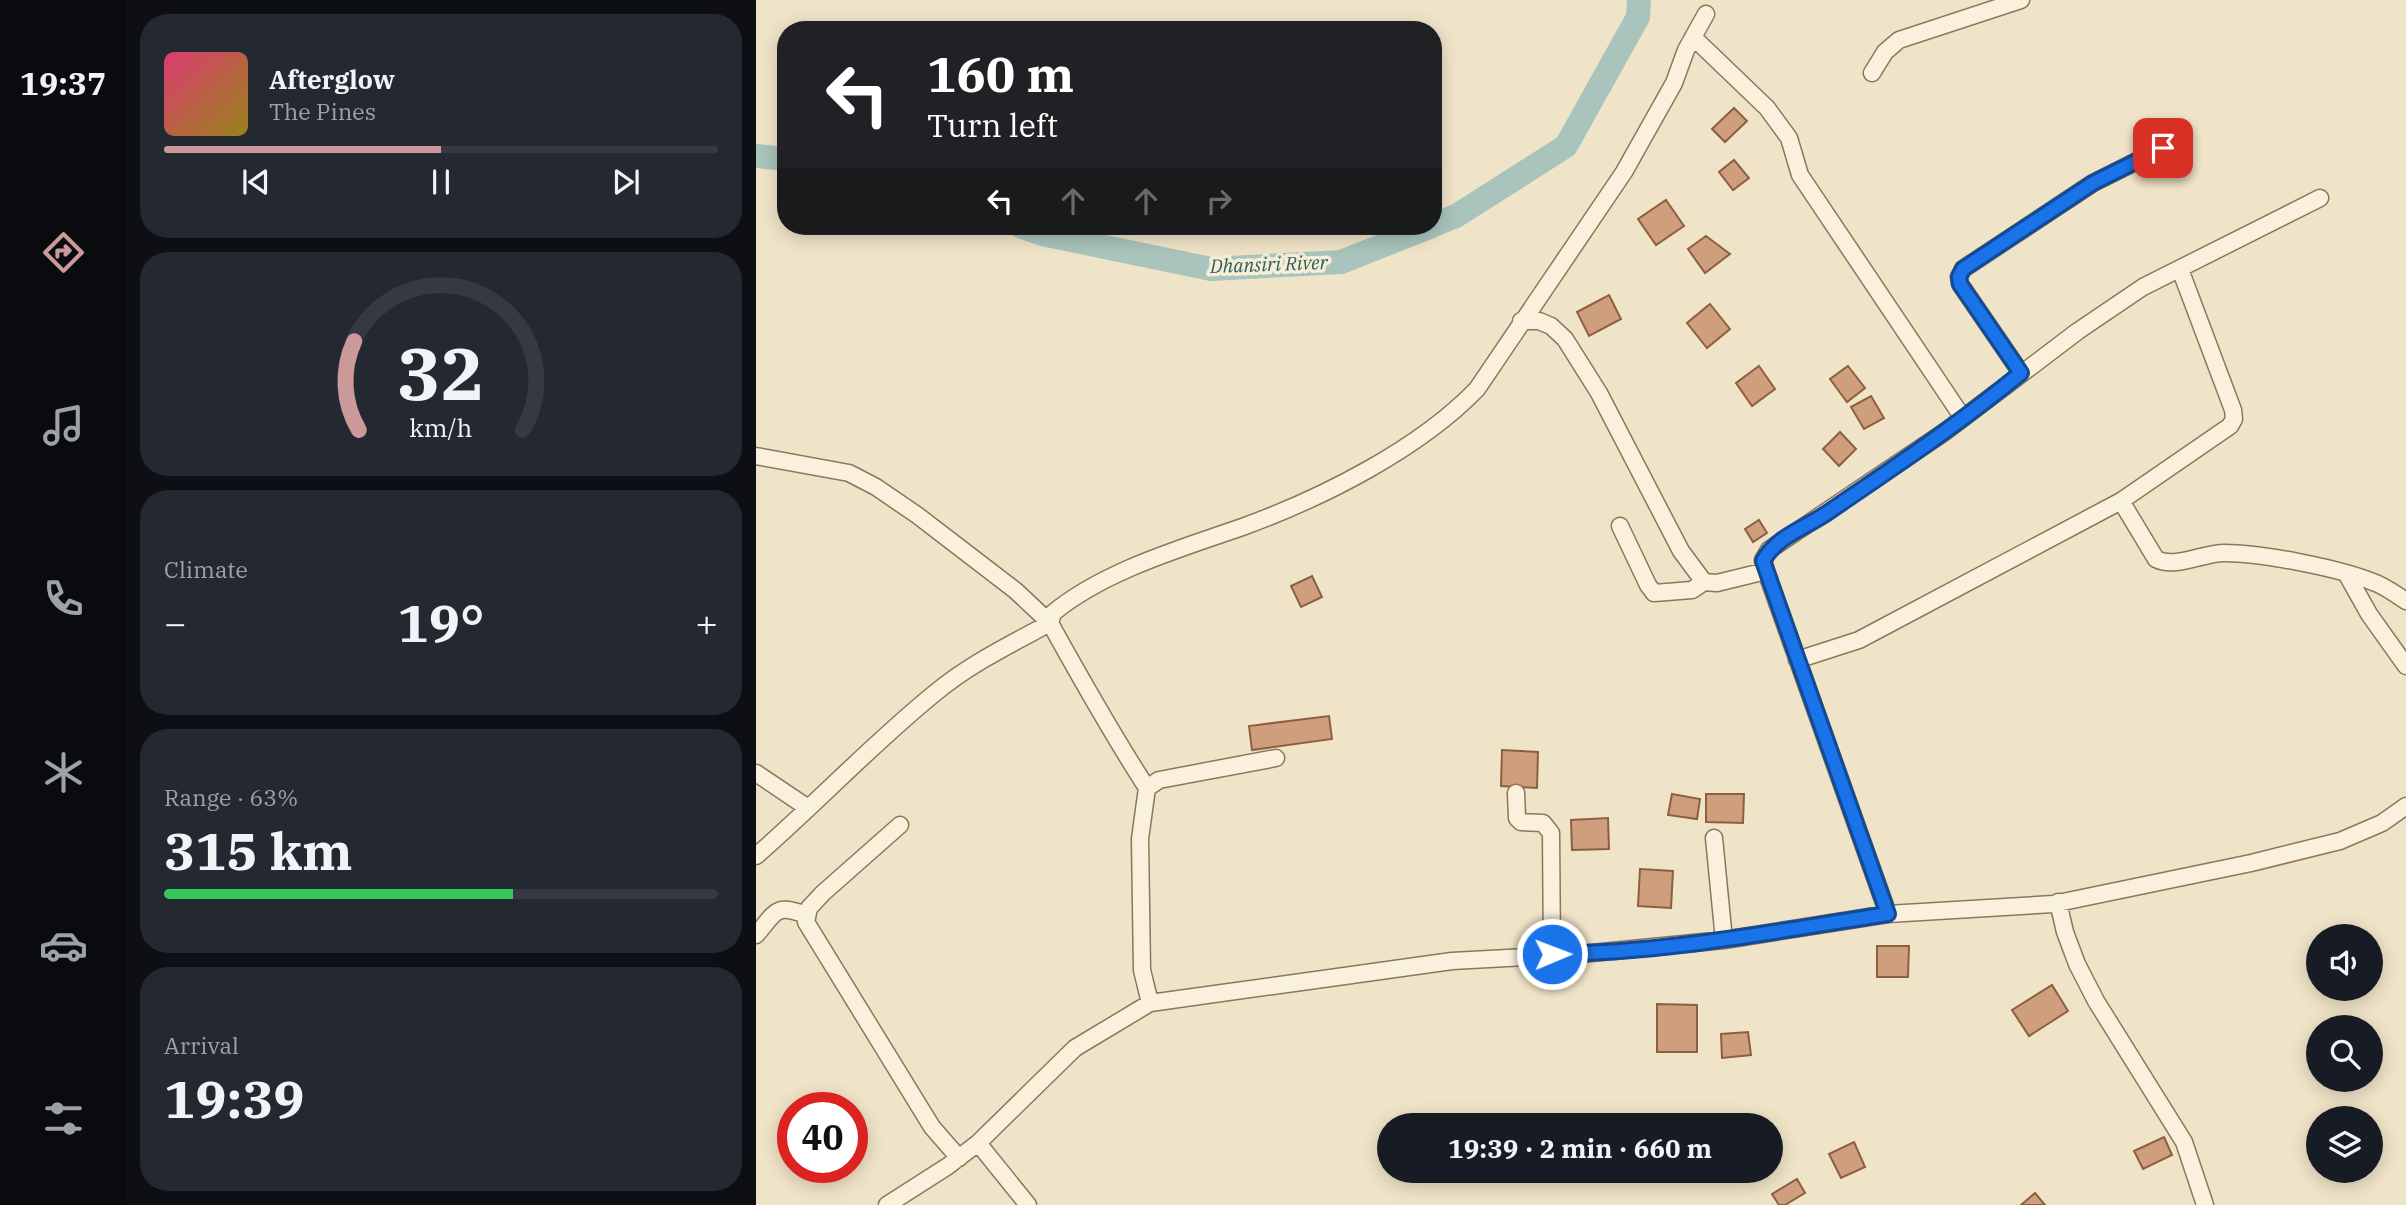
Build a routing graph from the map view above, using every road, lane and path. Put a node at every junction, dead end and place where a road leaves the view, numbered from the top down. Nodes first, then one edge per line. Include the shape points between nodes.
1 (2014, 1) edge
2 (1706, 14) dead end
3 (1693, 37) junction
4 (1872, 73) dead end
5 (2163, 148) dead end
6 (2320, 198) dead end
7 (2180, 269) junction
8 (1521, 321) junction
9 (2021, 373) junction
10 (1963, 418) junction
11 (756, 456) edge
12 (2121, 500) junction
13 (1620, 526) dead end
14 (1766, 571) junction
15 (2346, 573) junction
16 (1704, 582) junction
17 (2406, 601) edge
18 (1050, 623) junction
19 (1797, 660) junction
20 (2406, 666) edge
21 (1276, 758) dead end
22 (756, 773) edge
23 (1147, 788) junction
24 (1516, 793) dead end
25 (2406, 806) edge
26 (808, 808) junction
27 (900, 825) dead end
28 (1714, 838) dead end
29 (756, 856) edge
30 (2059, 902) junction
31 (1888, 914) junction
32 (806, 915) junction
33 (756, 935) edge
34 (1724, 940) junction
35 (1552, 954) junction
36 (1150, 1003) junction
37 (978, 1143) junction
38 (959, 1158) junction
39 (887, 1205) edge
40 (1028, 1205) edge
41 (2205, 1205) edge

1 - 4 street via 1899,40
2 - 3 street
3 - 8 street via 1674,83 1624,172
3 - 10 street via 1756,97 1785,133 1800,175
5 - 9 street via 2093,183 1963,269 1960,284
6 - 7 street
7 - 9 street via 2143,287
7 - 12 street via 2234,419
8 - 16 street via 1539,321 1565,339 1599,393 1681,551
8 - 18 street via 1477,389 1424,433 1304,500 1135,567 1085,592 1053,613
9 - 10 street
10 - 14 street via 1778,542 1763,561
11 - 18 street via 849,472 876,487 1016,591
12 - 15 street via 2156,559 2165,564 2224,553
12 - 19 street via 1860,640
13 - 16 street via 1654,593 1692,590
14 - 16 street
14 - 19 street
15 - 17 street via 2375,582
15 - 20 street
18 - 23 street
18 - 26 street via 937,691
19 - 31 street
21 - 23 street via 1159,780
22 - 26 street
23 - 36 street via 1140,839 1142,970
24 - 35 street via 1517,818 1543,823 1550,833
25 - 30 street via 2382,823 2340,841
26 - 29 street
27 - 32 street via 823,893
28 - 34 street
30 - 31 street
30 - 41 street via 2077,964 2184,1142
31 - 34 street
32 - 33 street via 787,907 780,909
32 - 38 street via 932,1127
34 - 35 street
35 - 36 street via 1452,961
36 - 37 street via 1075,1048
37 - 38 street
37 - 40 street
38 - 39 street

